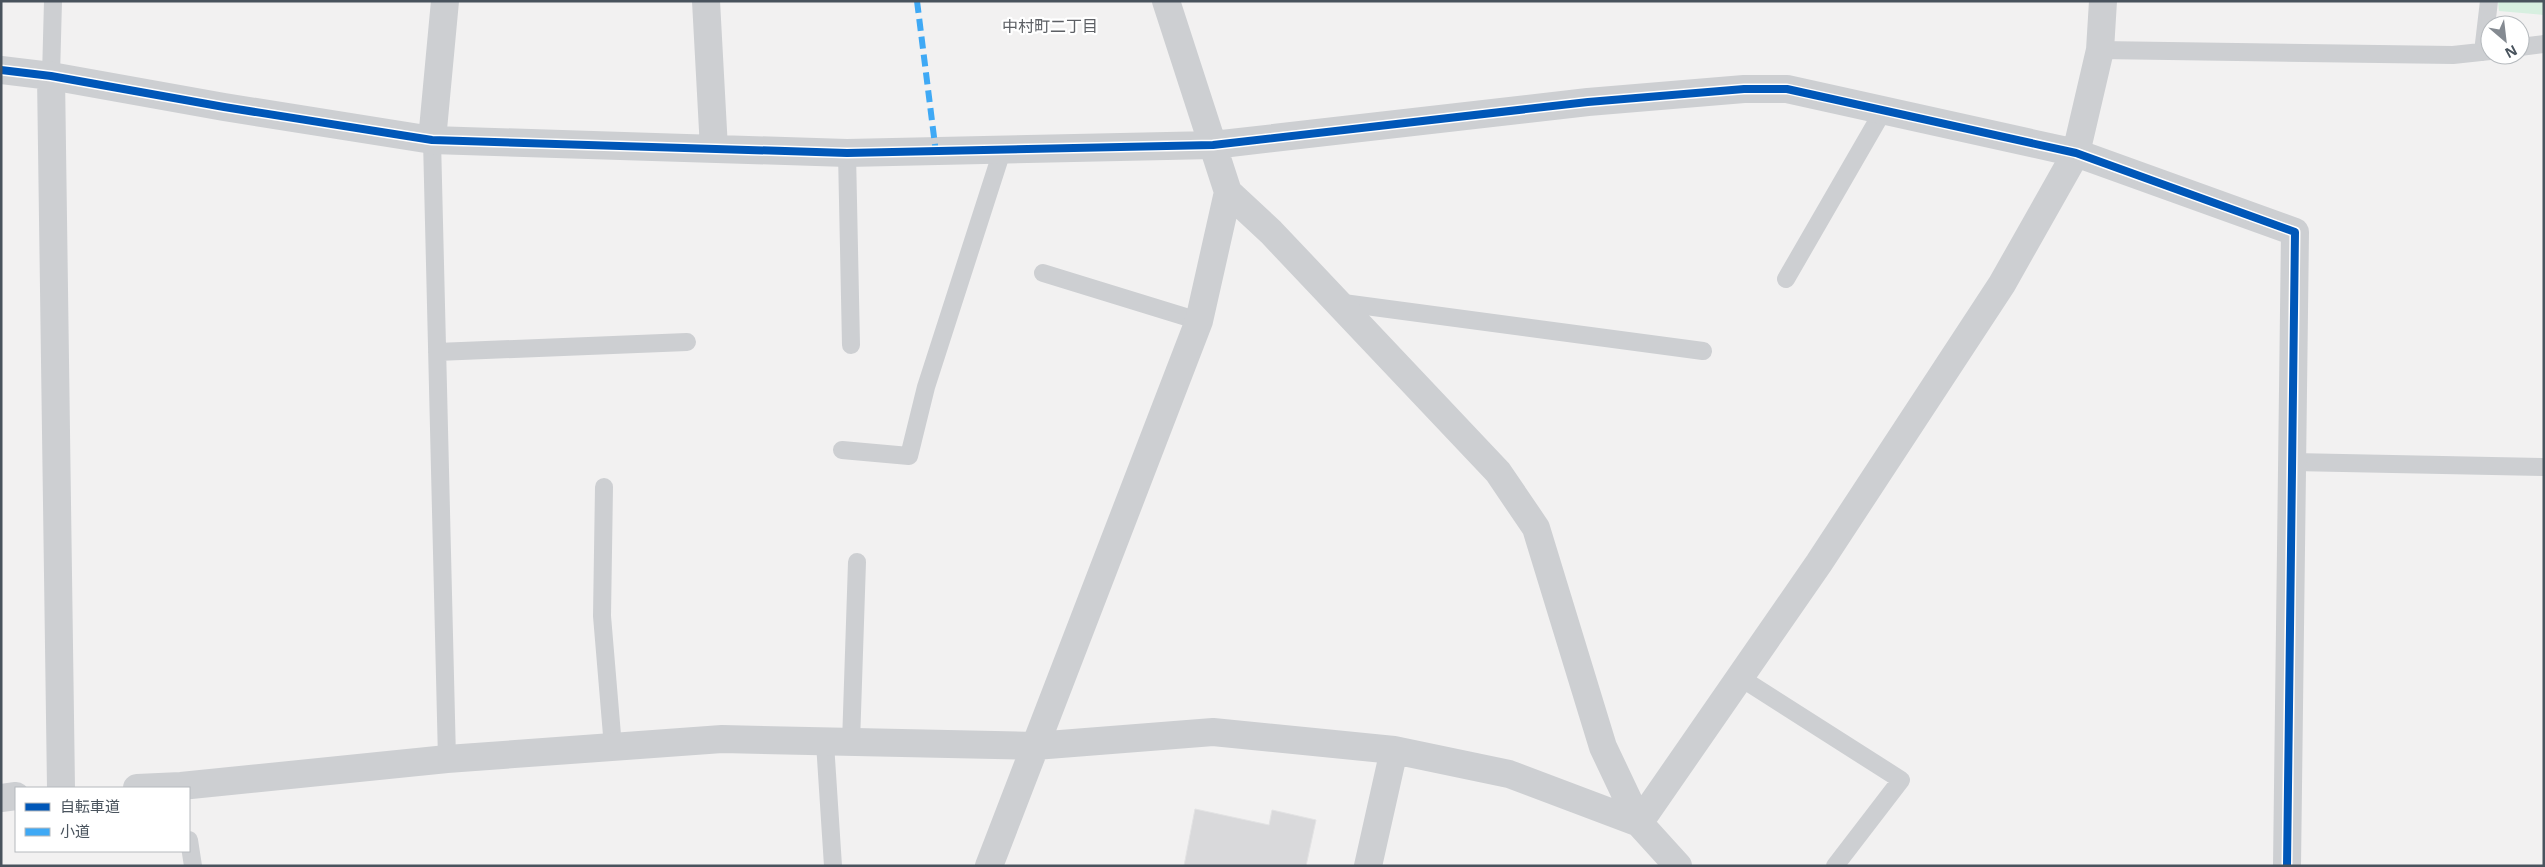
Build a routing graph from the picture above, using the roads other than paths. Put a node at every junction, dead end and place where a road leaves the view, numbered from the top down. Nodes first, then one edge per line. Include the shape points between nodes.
1 (52, 1) edge
2 (445, 1) edge
3 (706, 1) edge
4 (1166, 1) edge
5 (2103, 1) edge
6 (2489, 1) edge
7 (2488, 15) edge
8 (2544, 44) edge
9 (2530, 46) edge
10 (2100, 50) junction
11 (2480, 52) edge
12 (1, 70) edge
13 (51, 76) junction
14 (1883, 111) junction
15 (432, 140) junction
16 (1213, 145) junction
17 (714, 149) junction
18 (1002, 151) junction
19 (847, 153) junction
20 (2076, 153) junction
21 (1228, 192) junction
22 (1043, 272) dead end
23 (1786, 279) dead end
24 (1336, 302) junction
25 (1199, 321) junction
26 (688, 342) dead end
27 (851, 346) dead end
28 (1703, 350) dead end
29 (437, 352) junction
30 (842, 450) dead end
31 (2293, 462) junction
32 (2544, 467) edge
33 (604, 487) dead end
34 (857, 562) dead end
35 (1741, 678) junction
36 (838, 743) junction
37 (1035, 746) junction
38 (613, 747) junction
39 (1394, 750) junction
40 (446, 758) junction
41 (61, 787) edge
42 (181, 787) edge
43 (15, 796) edge
44 (1, 798) edge
45 (1639, 823) junction
46 (190, 846) edge
47 (193, 866) edge
48 (833, 866) edge
49 (989, 866) edge
50 (1368, 866) edge
51 (1678, 866) edge
52 (1835, 866) edge
53 (2287, 866) edge

1 - 13 lane
2 - 15 street
3 - 17 street
4 - 16 street
5 - 10 street
6 - 7 lane
8 - 9 lane
10 - 11 lane via 2452,55
10 - 20 street
12 - 13 street
13 - 15 street
13 - 41 street
14 - 16 street via 1786,90 1744,89 1588,102
14 - 20 street
14 - 23 lane
15 - 17 street
15 - 29 lane
16 - 18 street
16 - 21 street
17 - 19 street
18 - 19 street
18 - 30 lane via 926,387 909,456
19 - 27 lane
20 - 31 street via 2295,232
20 - 35 street via 2002,284
21 - 24 street via 1272,232
21 - 25 street
22 - 25 lane
24 - 28 lane
24 - 45 street via 1498,472 1536,528 1603,747
25 - 37 street
26 - 29 lane
29 - 40 lane
31 - 32 lane
31 - 53 street
33 - 38 lane via 602,616
34 - 36 lane
35 - 45 street
35 - 52 lane via 1901,780
36 - 37 street
36 - 38 street via 722,740
36 - 48 lane
37 - 39 street via 1213,732
37 - 49 street
38 - 40 street
39 - 45 street via 1509,774
39 - 50 street
40 - 42 street
43 - 44 street
45 - 51 street
46 - 47 lane

